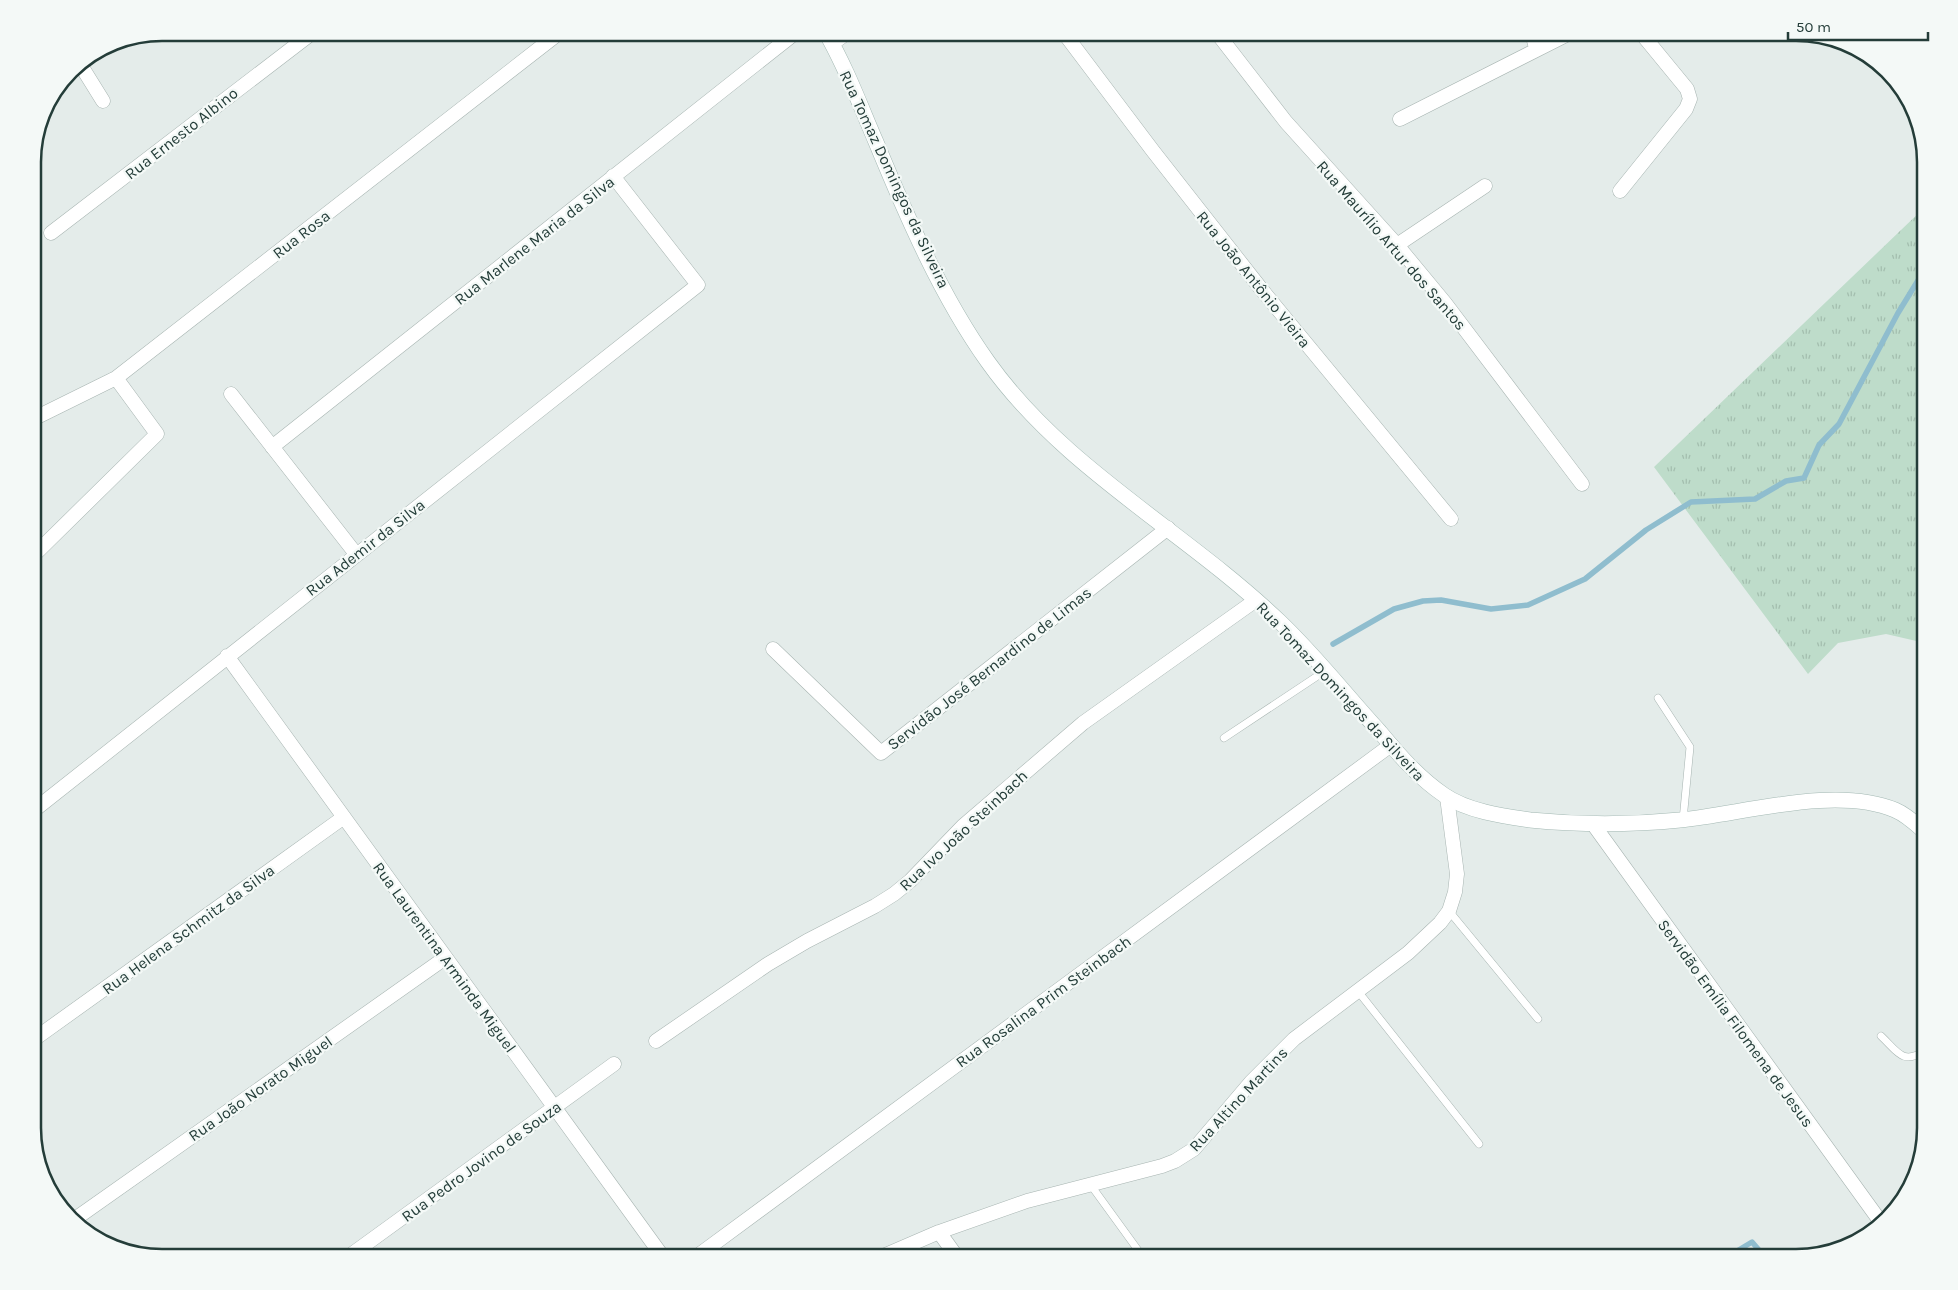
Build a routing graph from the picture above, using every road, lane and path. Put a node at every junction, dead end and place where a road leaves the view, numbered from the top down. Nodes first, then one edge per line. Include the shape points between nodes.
1 (300, 41) edge
2 (547, 41) edge
3 (784, 41) edge
4 (831, 41) edge
5 (1071, 41) edge
6 (1224, 41) edge
7 (1534, 41) edge
8 (1551, 41) edge
9 (1648, 41) edge
10 (1536, 48) junction
11 (84, 70) edge
12 (103, 101) dead end
13 (1400, 120) dead end
14 (613, 176) junction
15 (1485, 186) dead end
16 (1620, 191) dead end
17 (51, 233) dead end
18 (1397, 245) junction
19 (116, 378) junction
20 (231, 394) dead end
21 (42, 415) edge
22 (272, 447) junction
23 (1582, 484) dead end
24 (1451, 519) dead end
25 (1168, 528) junction
26 (42, 547) edge
27 (356, 554) junction
28 (1256, 600) junction
29 (773, 649) dead end
30 (227, 656) junction
31 (1325, 671) junction
32 (1658, 698) dead end
33 (1224, 738) dead end
34 (1391, 746) junction
35 (1447, 797) junction
36 (42, 804) edge
37 (344, 817) junction
38 (1683, 820) junction
39 (1594, 824) junction
40 (1917, 826) edge
41 (1449, 911) junction
42 (445, 958) junction
43 (1358, 990) junction
44 (1538, 1020) dead end
45 (42, 1034) edge
46 (1881, 1036) dead end
47 (656, 1041) dead end
48 (1917, 1055) edge
49 (614, 1064) dead end
50 (554, 1108) junction
51 (1479, 1144) dead end
52 (1090, 1183) junction
53 (79, 1216) edge
54 (1877, 1218) edge
55 (939, 1232) junction
56 (360, 1249) edge
57 (656, 1249) edge
58 (708, 1249) edge
59 (909, 1249) edge
60 (951, 1249) edge
61 (1137, 1249) edge

1 - 17 street, Rua Ernesto Albino
2 - 19 street, Rua Rosa
3 - 14 street, Rua Marlene Maria da Silva
4 - 25 main road, Rua Tomaz Domingos da Silveira via 926,252 987,361 1044,429
5 - 24 street, Rua João Antônio Vieira via 1262,290
6 - 18 street, Rua Maurílio Artur dos Santos via 1286,122
7 - 10 street
8 - 10 street
9 - 16 street via 1687,90 1690,99 1686,109
10 - 13 street
11 - 12 street
14 - 22 street, Rua Marlene Maria da Silva
14 - 27 street, Rua Ademir da Silva via 698,285
15 - 18 street
18 - 23 street, Rua Maurílio Artur dos Santos
19 - 21 street, Rua Rosa
19 - 26 street via 157,434
20 - 22 street
22 - 27 street
25 - 28 main road, Rua Tomaz Domingos da Silveira
25 - 29 street, Servidão José Bernardino de Limas via 881,753
27 - 30 street, Rua Ademir da Silva
28 - 31 main road, Rua Tomaz Domingos da Silveira
28 - 47 street, Rua Ivo João Steinbach via 1083,724 963,826 894,894 768,964
30 - 36 street, Rua Ademir da Silva
30 - 37 street, Rua Laurentina Arminda Miguel
31 - 33 lane
31 - 34 main road, Rua Tomaz Domingos da Silveira
32 - 38 lane via 1690,747
34 - 35 main road, Rua Tomaz Domingos da Silveira
34 - 58 street, Rua Rosalina Prim Steinbach
35 - 39 main road, Rua Tomaz Domingos da Silveira via 1472,808 1527,819
35 - 41 street, Rua Altino Martins via 1457,874
37 - 42 street, Rua Laurentina Arminda Miguel
37 - 45 street, Rua Helena Schmitz da Silva
38 - 39 main road, Rua Tomaz Domingos da Silveira
38 - 40 main road, Rua Tomaz Domingos da Silveira via 1786,804 1843,801 1895,810
39 - 54 street, Servidão Emília Filomena de Jesus
41 - 43 street, Rua Altino Martins via 1427,937
41 - 44 lane
42 - 50 street, Rua Laurentina Arminda Miguel
42 - 53 street, Rua João Norato Miguel
43 - 51 lane
43 - 52 street, Rua Altino Martins via 1277,1055 1185,1156 1162,1166
46 - 48 lane via 1902,1057 1909,1059
49 - 50 street, Rua Pedro Jovino de Souza
50 - 56 street, Rua Pedro Jovino de Souza
50 - 57 street, Rua Laurentina Arminda Miguel
52 - 55 street, Rua Altino Martins
52 - 61 lane
55 - 59 street, Rua Altino Martins
55 - 60 street

